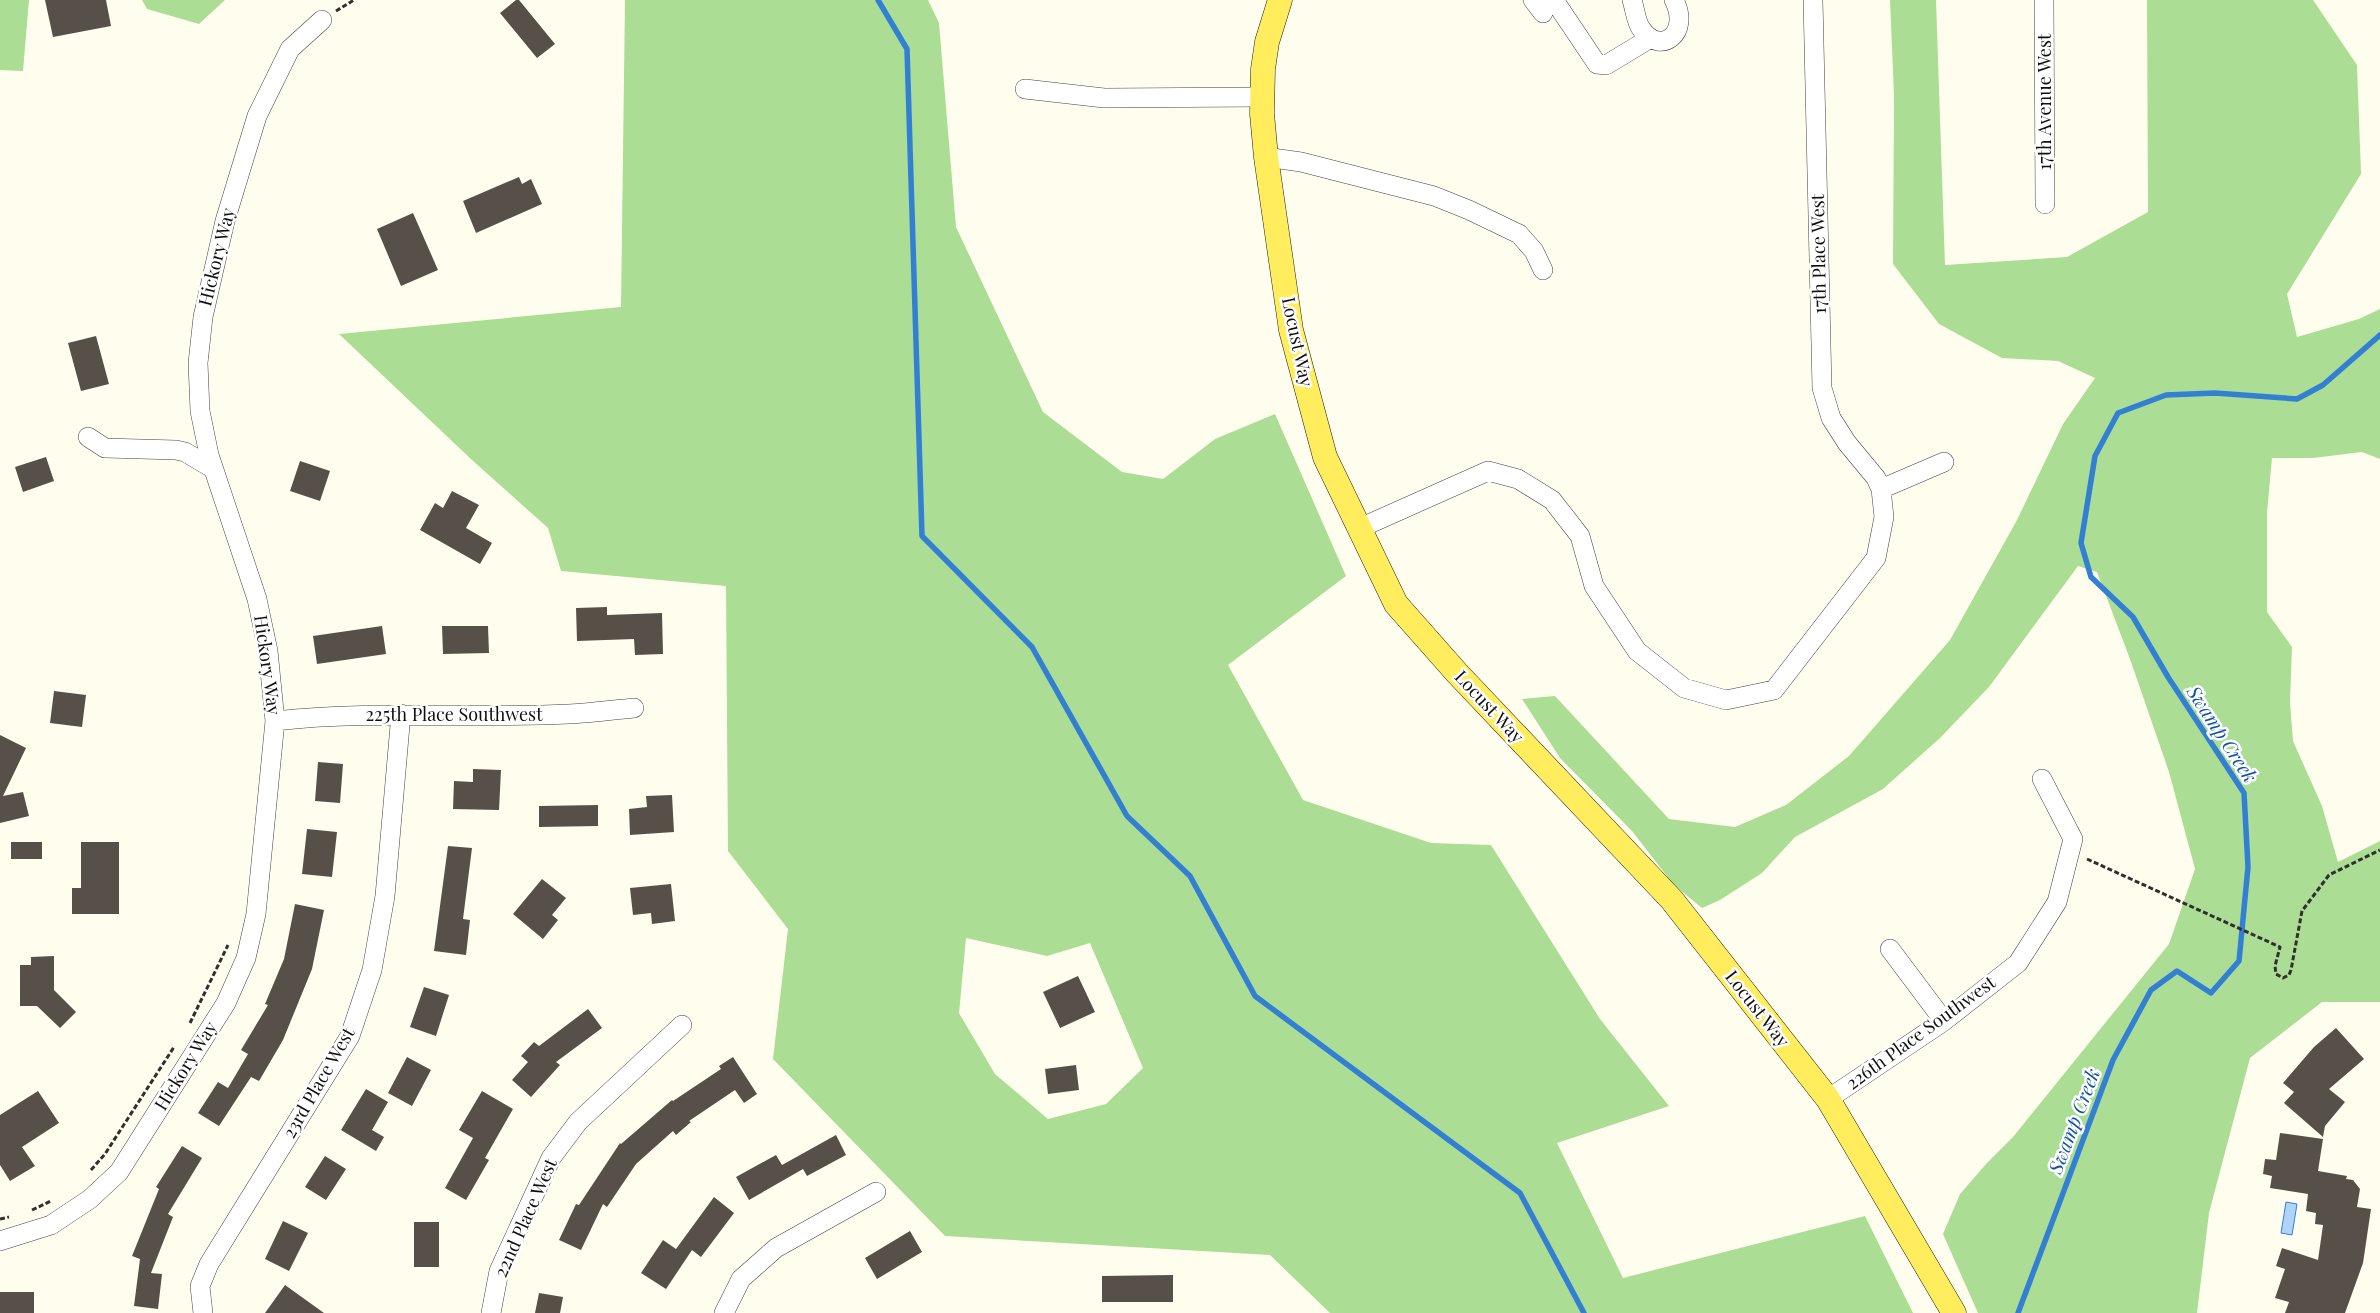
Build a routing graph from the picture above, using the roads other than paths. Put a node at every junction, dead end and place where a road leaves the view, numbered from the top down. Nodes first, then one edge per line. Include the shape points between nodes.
1 (1280, 0) edge
2 (1632, 0) edge
3 (1674, 0) edge
4 (1813, 0) edge
5 (2044, 0) edge
6 (1543, 4) edge
7 (322, 20) dead end
8 (1649, 38) junction
9 (1025, 89) dead end
10 (1262, 97) junction
11 (1266, 157) junction
12 (2045, 204) dead end
13 (1542, 270) dead end
14 (88, 437) dead end
15 (1944, 462) dead end
16 (212, 468) junction
17 (1881, 489) junction
18 (1360, 528) junction
19 (634, 708) dead end
20 (401, 714) junction
21 (275, 721) junction
22 (2042, 779) dead end
23 (1890, 949) dead end
24 (1944, 1021) junction
25 (682, 1025) dead end
26 (1828, 1099) junction
27 (876, 1192) dead end
28 (0, 1242) edge
29 (203, 1313) edge
30 (491, 1313) edge
31 (724, 1313) edge
32 (1954, 1313) edge

1 - 10 main road, Locust Way via 1267,42
2 - 8 street via 1640,29
3 - 8 street via 1680,18 1677,31 1660,41
4 - 17 street, 17th Place West via 1822,388 1830,418 1869,467
5 - 12 street, 17th Avenue West
6 - 8 street via 1597,64 1606,65
7 - 16 street, Hickory Way via 290,49 270,87 257,116 225,221 203,317 198,363 200,411
9 - 10 street via 1104,98
10 - 11 main road, Locust Way
11 - 13 street via 1310,164 1434,196 1460,206 1519,234 1534,251
11 - 18 main road, Locust Way via 1291,330 1324,457
14 - 16 street via 105,448 184,452
15 - 17 street
16 - 21 street, Hickory Way via 257,599 268,651
17 - 18 street via 1884,517 1876,558 1774,690 1726,700 1684,688 1637,651 1594,586 1580,536 1552,500 1518,479 1488,472
18 - 26 main road, Locust Way via 1396,604 1463,680 1672,900
19 - 20 street, 225th Place Southwest via 568,714
20 - 21 street, 225th Place Southwest
20 - 29 street, 23rd Place West via 385,896 372,970 350,1036 209,1264 200,1286
21 - 28 street, Hickory Way via 256,914 246,958 226,1002 119,1172 90,1199 51,1225
22 - 24 street, 226th Place Southwest via 2073,839 2057,902 2018,963
23 - 24 street
24 - 26 street, 226th Place Southwest
25 - 30 street, 22nd Place West via 578,1122 551,1158 499,1271
26 - 32 main road, Locust Way
27 - 31 street via 776,1248 742,1279

